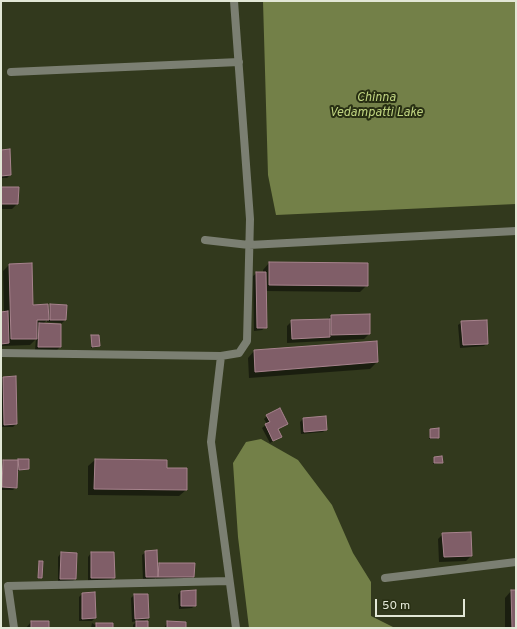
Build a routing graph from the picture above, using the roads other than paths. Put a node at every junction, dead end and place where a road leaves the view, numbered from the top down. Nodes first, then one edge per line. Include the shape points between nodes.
1 (234, 1) edge
2 (239, 62) junction
3 (11, 72) dead end
4 (516, 231) edge
5 (204, 240) dead end
6 (249, 245) junction
7 (1, 353) edge
8 (221, 356) junction
9 (516, 562) edge
10 (386, 578) dead end
11 (229, 581) junction
12 (14, 628) edge
13 (236, 628) edge

1 - 2 street
2 - 3 street
2 - 6 street via 250,219
4 - 6 street
5 - 6 street
6 - 8 street via 247,341 239,353
7 - 8 street
8 - 11 street via 211,442
9 - 10 street
11 - 12 street via 8,586
11 - 13 street

